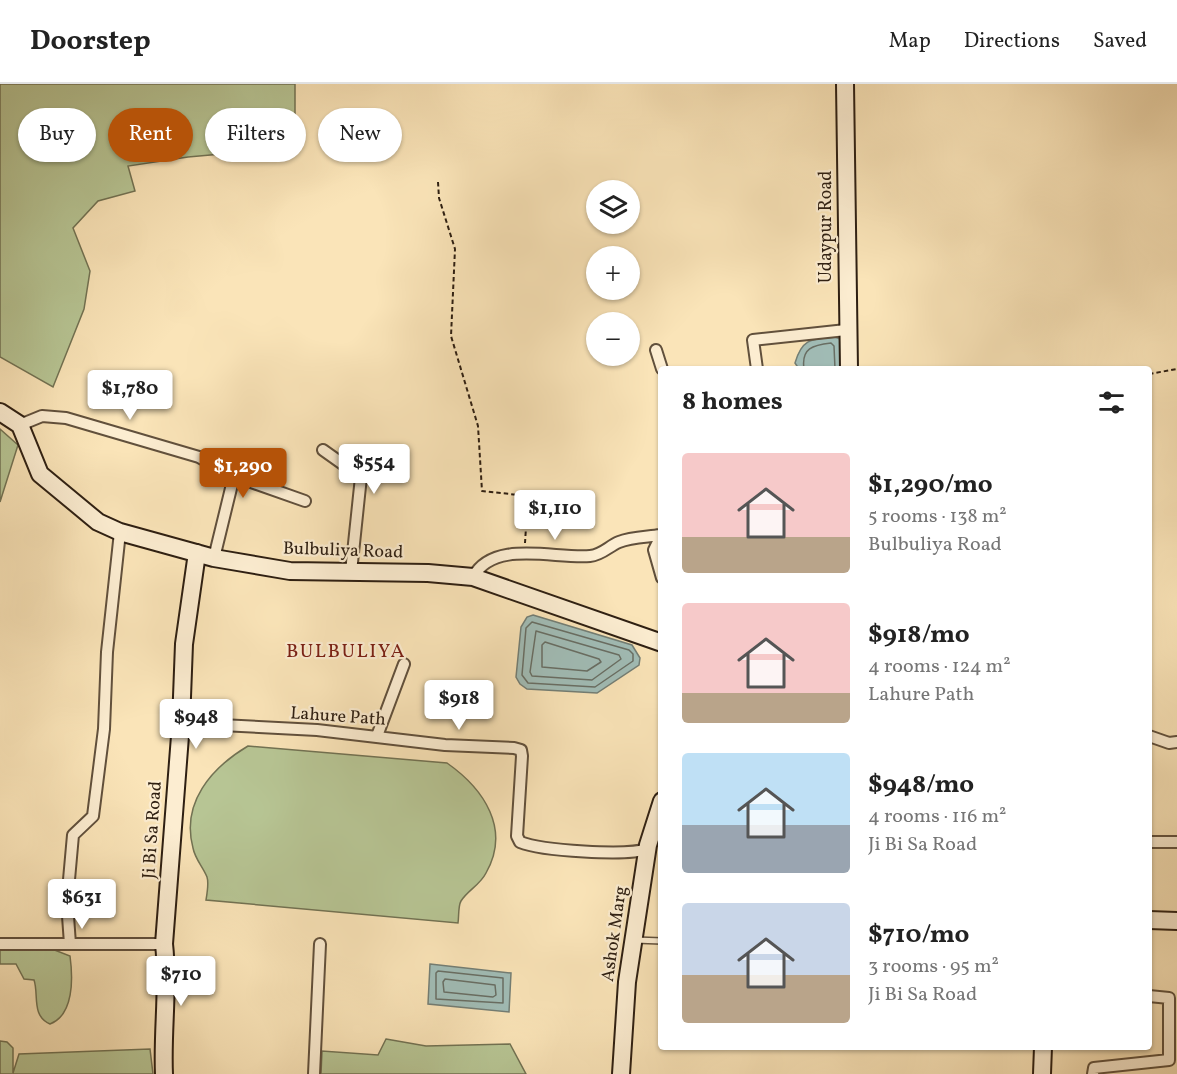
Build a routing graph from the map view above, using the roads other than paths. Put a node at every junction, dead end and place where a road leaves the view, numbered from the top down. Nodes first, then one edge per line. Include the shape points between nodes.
1 (845, 84) edge
2 (846, 330) junction
3 (656, 350) dead end
4 (661, 366) edge
5 (757, 366) edge
6 (849, 366) edge
7 (0, 412) edge
8 (20, 425) junction
9 (323, 450) dead end
10 (234, 476) junction
11 (305, 501) dead end
12 (120, 532) junction
13 (658, 536) edge
14 (658, 541) edge
15 (197, 553) junction
16 (214, 558) junction
17 (658, 564) edge
18 (351, 572) junction
19 (473, 577) junction
20 (658, 642) edge
21 (404, 664) dead end
22 (181, 723) junction
23 (377, 736) junction
24 (1152, 737) edge
25 (1177, 742) edge
26 (658, 817) edge
27 (1152, 842) edge
28 (1177, 842) edge
29 (651, 845) junction
30 (1152, 920) edge
31 (1177, 921) edge
32 (634, 940) junction
33 (658, 941) edge
34 (0, 944) edge
35 (70, 944) junction
36 (164, 944) junction
37 (320, 944) dead end
38 (1152, 996) edge
39 (1043, 1050) edge
40 (164, 1074) edge
41 (314, 1074) edge
42 (621, 1074) edge
43 (1042, 1074) edge
44 (1093, 1074) edge

1 - 2 street, Udaypur Road
2 - 5 street via 753,340
2 - 6 street, Udaypur Road
3 - 4 street
7 - 8 street
8 - 10 street via 42,416 66,418 199,457
8 - 12 street, Bulbuliya Road via 40,474 98,522
9 - 18 street via 362,477
10 - 11 street
10 - 16 street
12 - 15 street, Bulbuliya Road
12 - 35 street via 93,816 73,835 67,902
13 - 19 street via 619,542 592,556 525,554 493,558 479,566
14 - 17 street via 654,550
15 - 16 street, Bulbuliya Road
15 - 22 street, Ji Bi Sa Road via 184,644
16 - 18 street, Bulbuliya Road via 290,571
18 - 19 street, Bulbuliya Road
19 - 20 street, Bulbuliya Road
21 - 23 street
22 - 23 street, Lahure Path
22 - 36 street, Ji Bi Sa Road
23 - 29 street, Lahure Path via 521,750 517,836 527,845 636,853
24 - 25 street
26 - 29 street, Ashok Marg
27 - 28 street
29 - 32 street, Ashok Marg
30 - 31 street
32 - 33 lane
32 - 42 street, Ashok Marg
34 - 35 street
35 - 36 street
36 - 40 street, Ji Bi Sa Road
37 - 41 street
38 - 44 street via 1169,998 1169,1060 1094,1068
39 - 43 street

